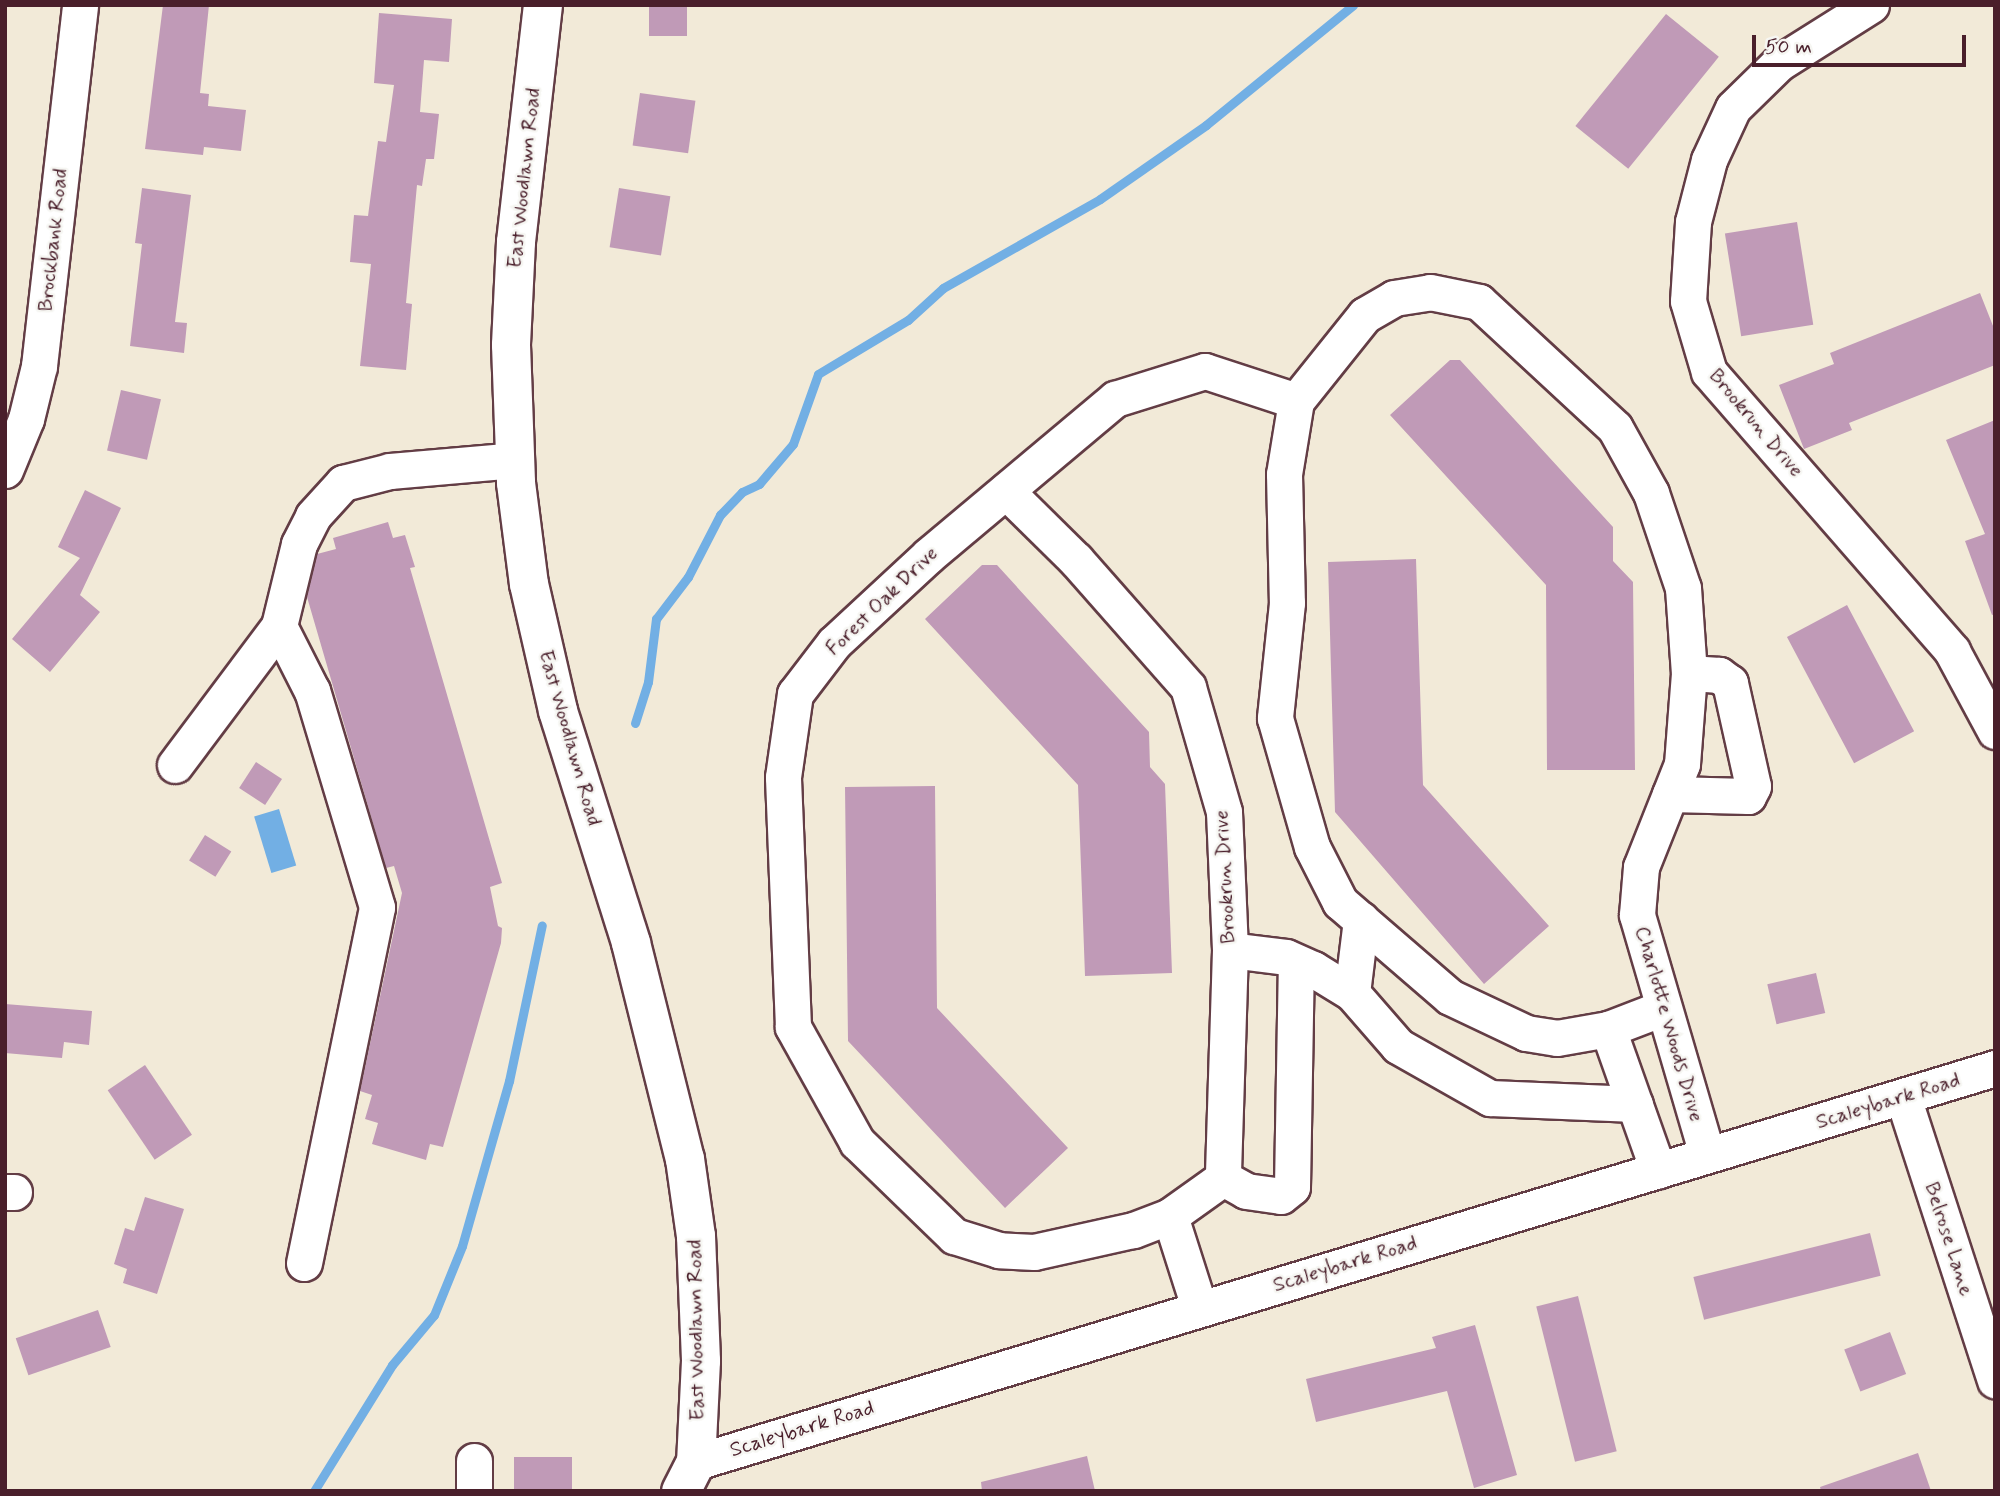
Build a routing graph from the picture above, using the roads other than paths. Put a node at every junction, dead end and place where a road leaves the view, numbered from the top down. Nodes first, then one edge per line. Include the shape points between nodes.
1 (80, 5) edge
2 (542, 5) edge
3 (1871, 5) edge
4 (1296, 401) junction
5 (515, 460) junction
6 (5, 470) edge
7 (1006, 491) junction
8 (279, 626) junction
9 (1689, 673) junction
10 (1995, 731) edge
11 (175, 765) dead end
12 (1670, 794) junction
13 (1361, 920) junction
14 (1230, 950) junction
15 (1296, 962) junction
16 (1352, 993) junction
17 (1663, 1008) junction
18 (1608, 1029) junction
19 (1995, 1068) edge
20 (1903, 1097) junction
21 (1634, 1104) junction
22 (1707, 1154) junction
23 (1658, 1170) junction
24 (1223, 1178) junction
25 (1170, 1216) junction
26 (304, 1264) dead end
27 (1199, 1307) junction
28 (1995, 1381) edge
29 (695, 1481) edge

1 - 6 street, Brockbank Road via 39,366 26,419
2 - 5 main road, East Woodlawn Road via 516,242 511,345
3 - 10 street, Brookrun Drive via 1779,63 1733,108 1709,160 1693,222 1688,301 1709,372 1952,651
4 - 7 street, Forest Oak Drive via 1205,371 1115,399
4 - 9 street, Charlotte Woods Drive via 1365,315 1394,298 1430,292 1479,302 1615,428 1651,493 1683,588
4 - 13 street via 1284,474 1287,603 1275,718 1312,848 1340,902
5 - 8 street via 390,471 343,483 313,516 299,544
5 - 29 main road, East Woodlawn Road via 529,584 558,711 631,943 685,1159 700,1311
7 - 14 street, Brookrun Drive via 1076,560 1188,687 1224,812
7 - 25 street, Forest Oak Drive via 834,643 795,694 783,777 793,1027 857,1142 954,1236 999,1250 1034,1252 1133,1230
8 - 11 street
8 - 26 street via 312,691 377,907
9 - 12 street, Charlotte Woods Drive via 1682,764
9 - 12 street via 1719,675 1730,683 1753,786 1748,796
12 - 17 street, Charlotte Woods Drive via 1641,867 1637,915
13 - 16 street
13 - 18 street via 1450,997 1527,1033 1557,1038
14 - 15 street
14 - 24 street, Brookrun Drive
15 - 16 street
15 - 24 street via 1292,1187 1281,1196 1246,1191
16 - 21 street via 1398,1046 1490,1098
17 - 18 street
17 - 22 street, Charlotte Woods Drive
18 - 21 street
19 - 20 street, Scaleybark Road
20 - 22 street, Scaleybark Road
20 - 28 street, Belrose Lane
21 - 23 street
22 - 23 street, Scaleybark Road
23 - 27 street, Scaleybark Road
24 - 25 street
25 - 27 street
27 - 29 street, Scaleybark Road

